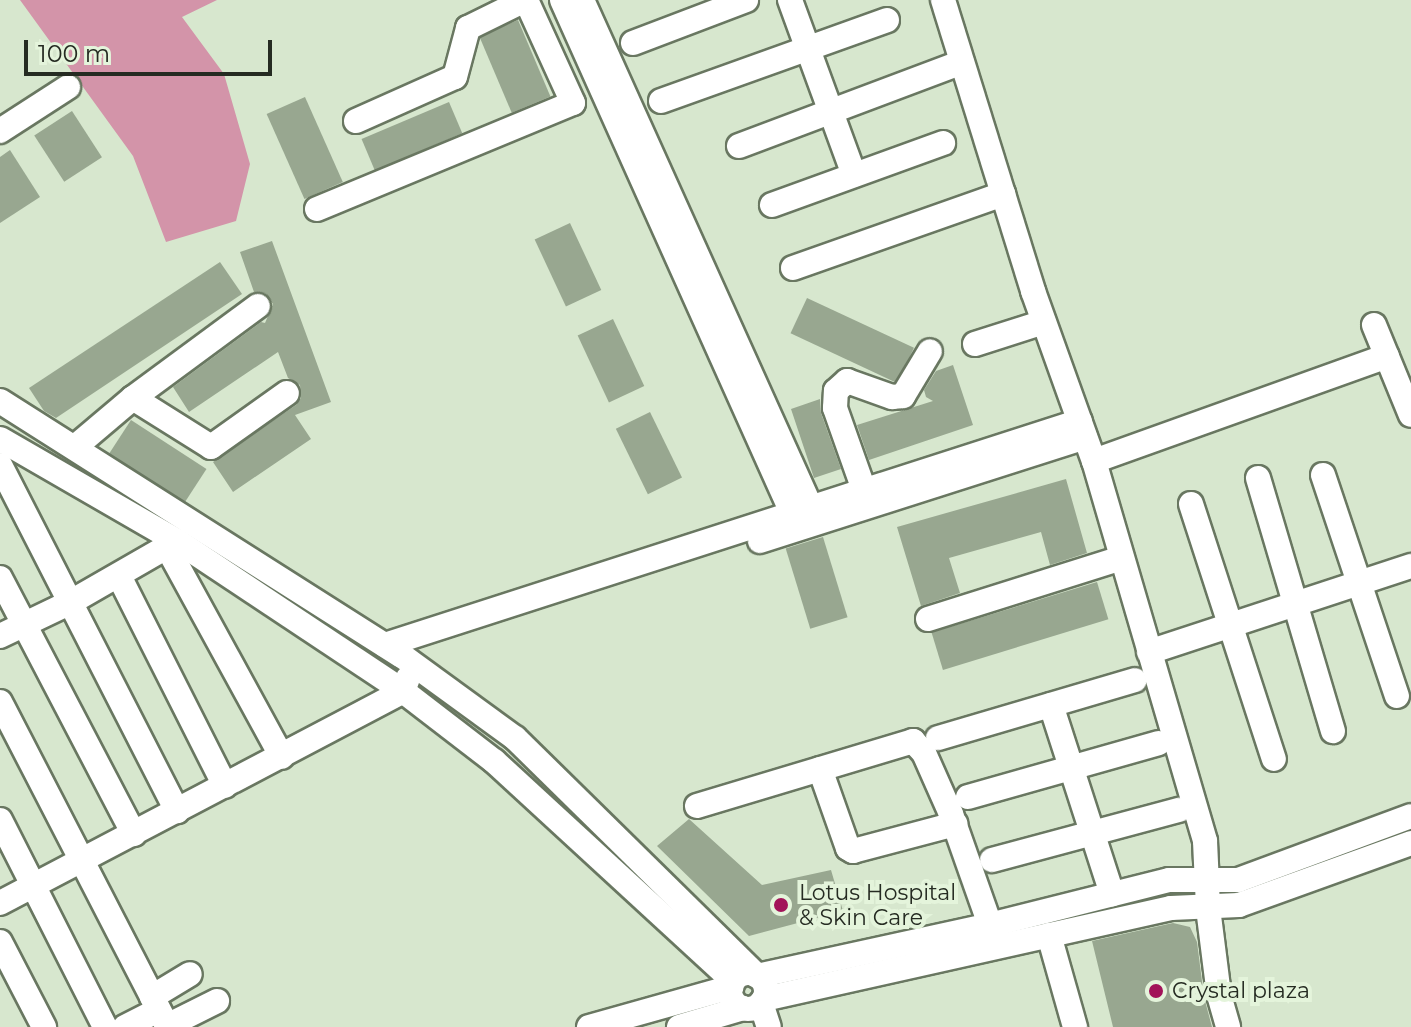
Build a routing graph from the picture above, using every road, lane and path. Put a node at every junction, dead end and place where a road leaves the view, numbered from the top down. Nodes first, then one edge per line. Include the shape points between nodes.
1 (526, 0) edge
2 (562, 0) edge
3 (582, 0) edge
4 (746, 0) edge
5 (790, 0) edge
6 (943, 0) edge
7 (887, 20) dead end
8 (633, 43) dead end
9 (809, 49) junction
10 (962, 62) junction
11 (68, 87) dead end
12 (661, 101) dead end
13 (832, 111) junction
14 (356, 121) dead end
15 (0, 131) edge
16 (943, 143) dead end
17 (739, 146) dead end
18 (854, 175) junction
19 (1003, 194) junction
20 (772, 205) dead end
21 (317, 209) dead end
22 (793, 268) dead end
23 (258, 306) dead end
24 (1044, 322) junction
25 (1374, 325) dead end
26 (975, 344) dead end
27 (930, 351) dead end
28 (1387, 356) junction
29 (287, 393) dead end
30 (133, 398) junction
31 (0, 402) edge
32 (1411, 415) edge
33 (1082, 429) junction
34 (0, 439) edge
35 (75, 447) junction
36 (1094, 461) junction
37 (0, 465) edge
38 (1323, 475) dead end
39 (1258, 478) dead end
40 (864, 490) junction
41 (1191, 504) dead end
42 (805, 517) junction
43 (172, 544) junction
44 (1122, 558) junction
45 (1411, 566) edge
46 (119, 576) junction
47 (0, 578) edge
48 (1360, 582) junction
49 (71, 602) junction
50 (1296, 603) junction
51 (928, 619) dead end
52 (1231, 624) junction
53 (25, 625) junction
54 (0, 636) edge
55 (1149, 652) junction
56 (400, 654) junction
57 (1135, 680) dead end
58 (403, 691) junction
59 (1397, 696) dead end
60 (0, 702) edge
61 (1051, 705) junction
62 (1333, 731) dead end
63 (938, 738) dead end
64 (1159, 743) dead end
65 (282, 757) junction
66 (1274, 759) dead end
67 (1073, 766) junction
68 (820, 769) junction
69 (225, 786) junction
70 (968, 797) dead end
71 (697, 806) dead end
72 (1179, 810) dead end
73 (177, 811) junction
74 (1411, 816) edge
75 (0, 820) edge
76 (955, 824) junction
77 (1095, 831) junction
78 (134, 834) junction
79 (1411, 843) edge
80 (82, 860) junction
81 (992, 860) dead end
82 (1207, 883) junction
83 (34, 885) junction
84 (1112, 894) junction
85 (0, 903) edge
86 (1208, 908) junction
87 (990, 925) junction
88 (1049, 935) junction
89 (0, 942) edge
90 (190, 974) dead end
91 (749, 990) junction
92 (217, 1001) dead end
93 (161, 1015) edge
94 (44, 1027) edge
95 (105, 1027) edge
96 (125, 1027) edge
97 (589, 1027) edge
98 (682, 1027) edge
99 (769, 1027) edge
100 (1075, 1027) edge
101 (1228, 1027) edge

1 - 14 street via 468,28 455,77
1 - 21 street via 573,103
2 - 42 street
3 - 42 street
4 - 8 street
5 - 9 street
6 - 10 street
7 - 9 street
9 - 12 street
9 - 13 street
10 - 13 street
10 - 19 street
11 - 15 street
13 - 17 street
13 - 18 street
16 - 18 street
18 - 20 street
19 - 22 street
19 - 24 street
23 - 30 street
24 - 26 street
24 - 33 street
25 - 28 street
27 - 40 street via 903,396 847,381 836,391 835,408
28 - 32 street
28 - 36 street
29 - 30 street via 207,447
30 - 35 street
31 - 35 street
33 - 36 street
33 - 40 street
33 - 42 street
34 - 43 street
35 - 56 street
36 - 44 street
37 - 49 street
38 - 48 street
39 - 50 street
40 - 42 street
41 - 52 street
42 - 56 street
43 - 46 street
43 - 58 street
43 - 65 street
44 - 51 street
44 - 55 street
45 - 48 street
46 - 49 street
46 - 69 street
47 - 53 street
48 - 50 street
48 - 59 street
49 - 53 street
49 - 73 street
50 - 52 street
50 - 62 street
52 - 55 street
52 - 66 street
53 - 54 street
53 - 78 street
55 - 82 street via 1205,841
56 - 58 street
56 - 91 street via 515,738
57 - 61 street
58 - 65 street
58 - 91 street via 494,761
60 - 80 street
61 - 63 street
61 - 67 street
64 - 67 street
65 - 69 street
67 - 70 street
67 - 77 street
68 - 71 street
68 - 76 street via 913,741 924,753
68 - 76 street via 853,851
69 - 73 street
72 - 77 street
73 - 78 street
74 - 82 street via 1238,880
75 - 83 street
76 - 87 street
77 - 81 street
77 - 84 street
78 - 80 street
79 - 86 street via 1239,905
80 - 83 street
80 - 93 street
82 - 84 street via 1169,880
82 - 86 street
83 - 85 street
83 - 95 street
84 - 87 street
86 - 88 street via 1171,908
86 - 101 street
87 - 91 street
88 - 91 street
88 - 100 street
89 - 94 street
90 - 93 street
91 - 97 street
91 - 98 street
91 - 99 street
92 - 93 street
93 - 96 street

